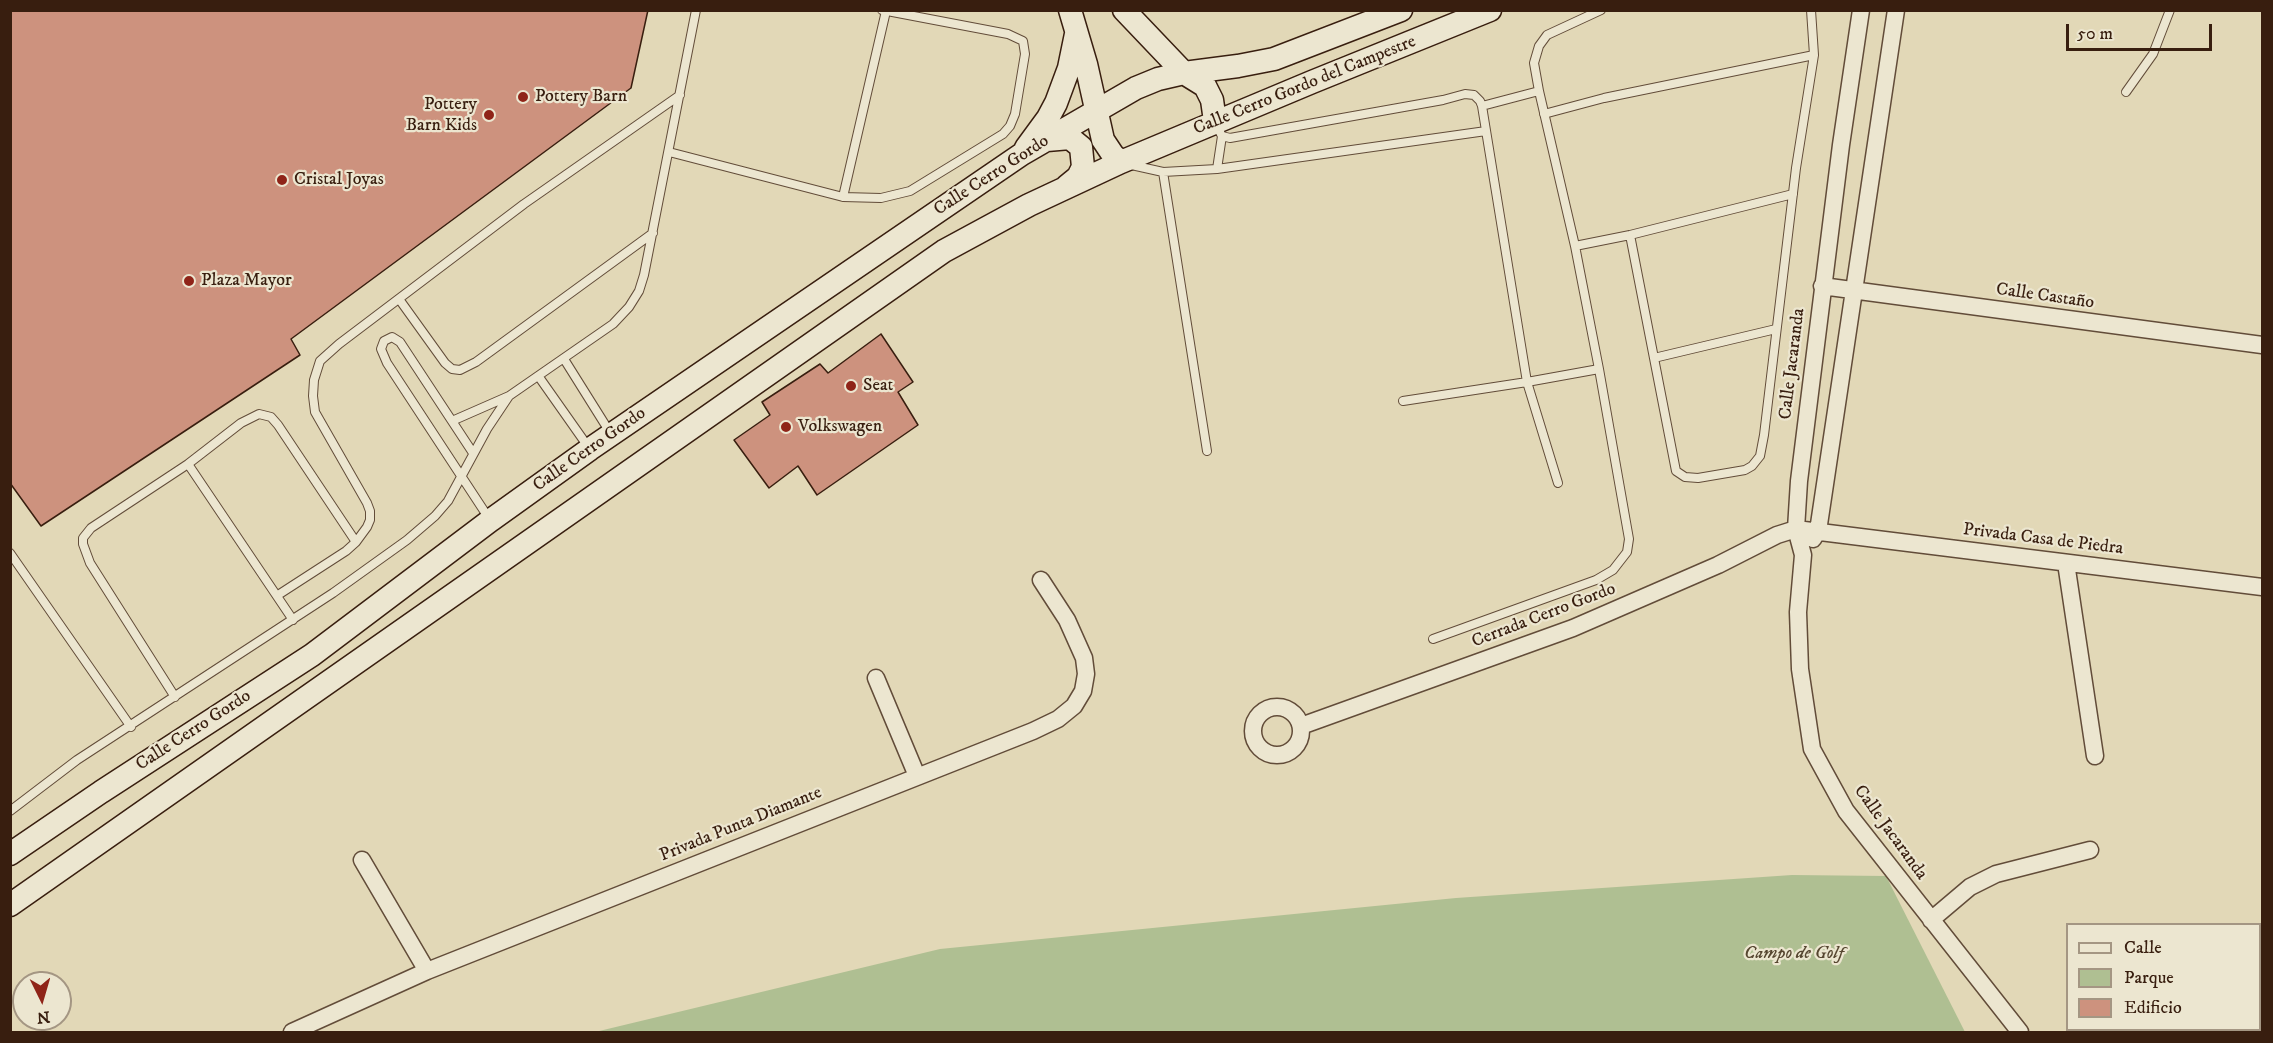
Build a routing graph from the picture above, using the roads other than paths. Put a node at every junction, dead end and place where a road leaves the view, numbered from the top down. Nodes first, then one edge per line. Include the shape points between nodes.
1 (696, 10) edge
2 (1124, 10) edge
3 (1401, 10) edge
4 (1490, 10) edge
5 (1601, 10) edge
6 (1811, 10) edge
7 (1861, 10) edge
8 (1896, 10) edge
9 (2170, 10) edge
10 (884, 11) edge
11 (1074, 20) edge
12 (1814, 55) junction
13 (1184, 73) junction
14 (1539, 92) junction
15 (2126, 92) dead end
16 (680, 95) junction
17 (1482, 106) junction
18 (1096, 111) junction
19 (1544, 114) junction
20 (1219, 129) junction
21 (1486, 131) junction
22 (1047, 140) junction
23 (669, 152) junction
24 (1022, 154) junction
25 (1121, 162) junction
26 (1217, 169) junction
27 (1163, 172) junction
28 (1066, 187) junction
29 (1793, 194) junction
30 (843, 197) junction
31 (653, 233) junction
32 (1630, 235) junction
33 (1575, 246) junction
34 (1822, 286) junction
35 (1855, 290) junction
36 (399, 298) junction
37 (1776, 329) junction
38 (2262, 345) edge
39 (1654, 358) junction
40 (564, 359) junction
41 (1599, 369) junction
42 (539, 377) junction
43 (1527, 382) junction
44 (509, 396) junction
45 (1403, 401) dead end
46 (452, 421) junction
47 (612, 435) junction
48 (590, 449) junction
49 (1207, 451) dead end
50 (473, 453) junction
51 (188, 464) junction
52 (462, 476) junction
53 (1558, 483) dead end
54 (490, 520) junction
55 (1796, 529) junction
56 (1818, 531) junction
57 (356, 542) junction
58 (10, 553) edge
59 (1803, 555) junction
60 (2066, 563) junction
61 (1041, 580) dead end
62 (2262, 587) edge
63 (278, 595) junction
64 (293, 620) junction
65 (1433, 639) dead end
66 (876, 678) dead end
67 (175, 698) junction
68 (1301, 726) dead end
69 (131, 727) junction
70 (2095, 756) dead end
71 (917, 776) junction
72 (10, 811) edge
73 (2090, 850) dead end
74 (10, 854) edge
75 (362, 860) dead end
76 (10, 905) edge
77 (1931, 920) junction
78 (426, 971) junction
79 (292, 1032) edge
80 (2020, 1032) edge

1 - 16 lane
2 - 13 main road
3 - 13 main road, Calle Cerro Gordo del Campestre via 1274,59
4 - 20 main road, Calle Cerro Gordo del Campestre
5 - 14 lane via 1547,35 1534,63
6 - 12 lane
7 - 34 street, Calle Jacaranda
8 - 35 street, Calle Jacaranda
9 - 15 lane via 2152,54
10 - 30 lane
10 - 30 lane via 1023,40 1025,54 1015,114 1003,134 910,191 881,198
11 - 18 main road
11 - 24 main road via 1069,69 1056,103
12 - 19 lane
12 - 29 lane
13 - 18 main road, Calle Cerro Gordo via 1136,88
13 - 20 main road via 1210,92
14 - 17 lane
14 - 19 lane
16 - 23 lane
16 - 36 lane
17 - 20 lane via 1477,97 1465,94 1230,138
17 - 21 lane
18 - 22 main road, Calle Cerro Gordo
18 - 25 main road via 1102,140
19 - 33 lane
20 - 25 main road, Calle Cerro Gordo del Campestre
20 - 26 lane
21 - 26 lane
21 - 43 lane
22 - 24 main road, Calle Cerro Gordo
22 - 28 main road via 1070,138 1081,147 1081,172
23 - 30 lane
23 - 31 lane
24 - 47 main road, Calle Cerro Gordo
25 - 27 lane
25 - 28 main road, Calle Cerro Gordo
26 - 27 lane
27 - 49 lane
28 - 76 main road, Calle Cerro Gordo via 944,251
29 - 32 lane
29 - 37 lane
31 - 36 lane via 460,370 445,363
31 - 40 lane via 639,291 629,307 613,324
32 - 33 lane
32 - 39 lane
33 - 41 lane
34 - 35 street, Calle Castaño
34 - 55 street, Calle Jacaranda
35 - 38 street, Calle Castaño
35 - 56 street, Calle Jacaranda
36 - 57 lane via 320,361 314,380 315,412 370,511 367,527
37 - 39 lane
37 - 39 lane via 1760,456 1745,470 1698,478 1676,471
40 - 42 lane
40 - 47 lane
41 - 43 lane
41 - 65 lane via 1629,538 1627,552 1613,570 1596,580
42 - 44 lane
42 - 48 lane
43 - 45 lane
43 - 53 lane
44 - 46 lane
44 - 50 lane
46 - 50 lane
46 - 52 lane via 400,342 392,337 384,341 381,349 387,363
47 - 48 main road, Calle Cerro Gordo
48 - 54 main road, Calle Cerro Gordo
50 - 52 lane
51 - 57 lane via 241,423 266,414 278,425
51 - 63 lane
51 - 67 lane via 91,528 83,538 90,563
52 - 54 lane
52 - 64 lane via 448,501 407,540
54 - 74 main road, Calle Cerro Gordo via 312,655
55 - 56 street, Privada Casa de Piedra
55 - 59 street, Calle Jacaranda
55 - 68 street, Cerrada Cerro Gordo via 1573,628
56 - 59 street, Calle Jacaranda
56 - 60 street, Privada Casa de Piedra
57 - 63 lane
58 - 69 lane
59 - 77 street, Calle Jacaranda via 1798,612 1800,669 1812,749 1846,811
60 - 62 street, Privada Casa de Piedra
60 - 70 street
61 - 71 street, Privada Punta Diamante via 1067,620 1084,658 1083,691 1058,719
63 - 64 lane
64 - 67 lane
66 - 71 street
67 - 69 lane
69 - 72 lane via 77,760
71 - 78 street, Privada Punta Diamante
73 - 77 street via 1996,874 1970,887
75 - 78 street
77 - 80 street, Calle Jacaranda
78 - 79 street, Privada Punta Diamante

